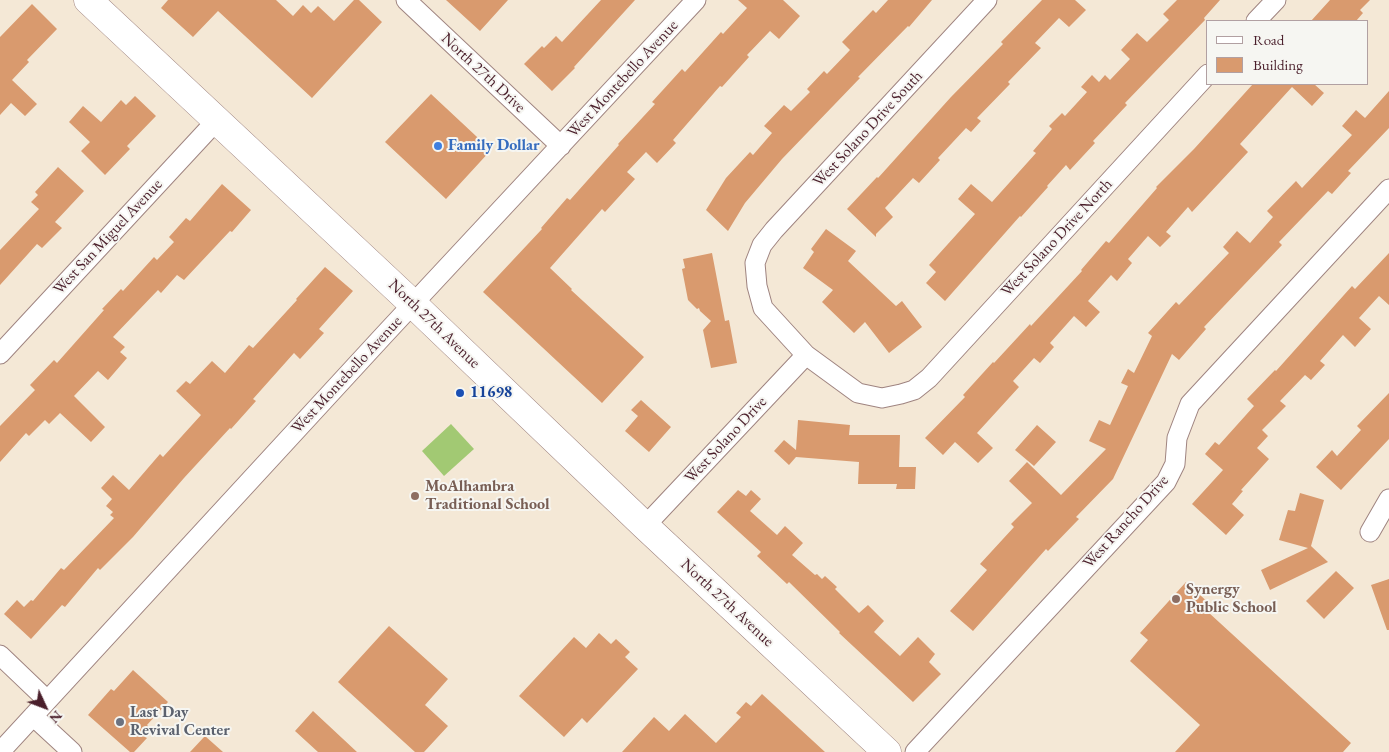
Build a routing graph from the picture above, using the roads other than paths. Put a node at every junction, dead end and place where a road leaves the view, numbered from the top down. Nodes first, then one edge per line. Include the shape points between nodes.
1 (88, 0) edge
2 (406, 0) edge
3 (696, 0) edge
4 (988, 0) edge
5 (1276, 0) edge
6 (1257, 20) edge
7 (1206, 76) edge
8 (217, 120) junction
9 (560, 146) junction
10 (1386, 199) edge
11 (413, 304) junction
12 (0, 354) edge
13 (806, 355) junction
14 (1389, 499) edge
15 (645, 526) junction
16 (1370, 532) dead end
17 (0, 655) edge
18 (47, 700) junction
19 (33, 716) junction
20 (0, 752) edge
21 (72, 752) edge
22 (887, 752) edge
23 (915, 752) edge

1 - 8 main road, North 27th Avenue
2 - 9 street, North 27th Drive
3 - 9 street, West Montebello Avenue
4 - 13 street, West Solano Drive South via 762,245 755,264 763,308
5 - 6 street
7 - 13 street, West Solano Drive North via 929,378 914,390 882,398 858,393
8 - 11 main road, North 27th Avenue
8 - 12 street, West San Miguel Avenue
9 - 11 street, West Montebello Avenue
10 - 23 street, West Rancho Drive via 1190,404 1177,438 1175,464 1166,482
11 - 15 main road, North 27th Avenue
11 - 18 street, West Montebello Avenue
13 - 15 street, West Solano Drive
14 - 16 street
15 - 22 main road, North 27th Avenue
17 - 18 street
18 - 19 street, West Montebello Avenue
19 - 20 street, West Montebello Avenue
19 - 21 street

